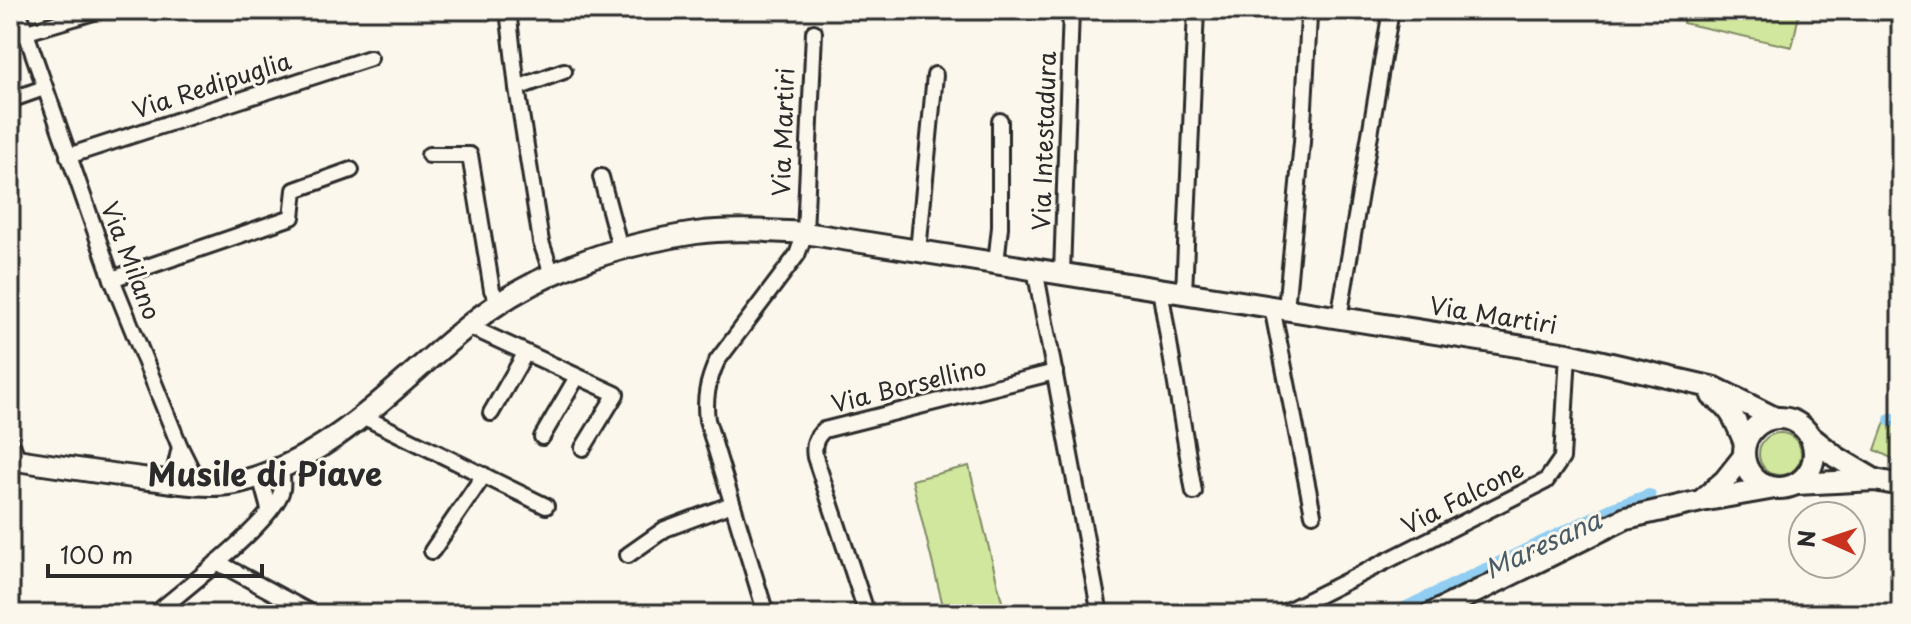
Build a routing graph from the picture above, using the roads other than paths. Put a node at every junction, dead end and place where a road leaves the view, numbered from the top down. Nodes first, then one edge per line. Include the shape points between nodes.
1 (18, 10) edge
2 (101, 10) edge
3 (508, 10) edge
4 (1071, 10) edge
5 (1196, 10) edge
6 (1391, 10) edge
7 (1309, 17) dead end
8 (26, 32) junction
9 (814, 32) dead end
10 (10, 37) edge
11 (370, 58) dead end
12 (564, 71) dead end
13 (935, 75) dead end
14 (44, 88) junction
15 (517, 88) junction
16 (10, 100) edge
17 (1000, 121) dead end
18 (429, 155) dead end
19 (68, 156) junction
20 (351, 170) dead end
21 (601, 177) dead end
22 (805, 233) junction
23 (620, 248) junction
24 (918, 251) junction
25 (996, 263) junction
26 (1035, 269) junction
27 (1062, 273) junction
28 (552, 274) junction
29 (112, 279) junction
30 (1160, 289) junction
31 (1184, 293) junction
32 (499, 302) junction
33 (1279, 308) junction
34 (1339, 318) junction
35 (468, 326) junction
36 (525, 354) junction
37 (1568, 354) junction
38 (1055, 372) junction
39 (577, 377) junction
40 (1703, 388) junction
41 (491, 413) dead end
42 (362, 416) junction
43 (1775, 418) junction
44 (542, 437) dead end
45 (1811, 437) junction
46 (10, 439) edge
47 (180, 447) junction
48 (583, 448) dead end
49 (1745, 449) junction
50 (14, 460) edge
51 (281, 470) junction
52 (484, 475) junction
53 (260, 476) junction
54 (1875, 480) junction
55 (172, 482) junction
56 (194, 484) junction
57 (1796, 484) junction
58 (1901, 485) edge
59 (1775, 488) junction
60 (1194, 492) dead end
61 (1701, 501) junction
62 (732, 504) junction
63 (546, 506) dead end
64 (269, 509) junction
65 (1313, 514) dead end
66 (432, 551) dead end
67 (628, 555) dead end
68 (217, 562) junction
69 (155, 614) edge
70 (313, 614) edge
71 (766, 614) edge
72 (867, 614) edge
73 (1100, 614) edge
74 (1281, 614) edge
75 (1431, 614) edge

1 - 8 street, Via Milano
2 - 8 street
3 - 15 street
4 - 27 street, Via Intestadura
5 - 31 street
6 - 34 street
7 - 33 street via 1302,142
8 - 10 street
8 - 14 street, Via Milano
9 - 22 street, Via Martiri
11 - 19 street, Via Redipuglia
12 - 15 street
13 - 24 street
14 - 16 street
14 - 19 street, Via Milano
15 - 28 street via 541,242
17 - 25 street
18 - 32 street via 470,155 492,290
19 - 29 street, Via Milano
20 - 29 street via 295,190 292,217
21 - 23 street
22 - 23 street, Via Martiri via 717,231
22 - 24 street, Via Martiri
22 - 62 street via 797,255 717,361 709,381 707,420
23 - 28 street, Via Martiri
24 - 25 street, Via Martiri
25 - 26 street, Via Martiri
26 - 27 street, Via Martiri
26 - 38 street
27 - 30 street, Via Martiri
28 - 32 street, Via Martiri
29 - 47 street, Via Milano
30 - 31 street, Via Martiri
30 - 60 street
31 - 33 street, Via Martiri
32 - 35 street, Via Martiri
33 - 34 street, Via Martiri
33 - 65 street
34 - 37 street, Via Martiri
35 - 36 street
35 - 42 street, Via Martiri
36 - 39 street
36 - 41 street
37 - 40 street, Via Martiri
37 - 74 street, Via Falcone via 1562,458 1546,481
38 - 72 street, Via Borsellino via 818,435 815,457
38 - 73 street
39 - 44 street
39 - 48 street via 616,394
40 - 43 street, Via Martiri via 1715,388
40 - 49 street, Via Martiri via 1728,407
42 - 51 street, Via Martiri
42 - 52 street
43 - 45 street via 1795,421
43 - 49 street via 1755,427
45 - 54 street
45 - 57 street via 1813,464
46 - 50 street
47 - 55 street
47 - 56 street, Via Milano
49 - 59 street via 1753,477
49 - 61 street via 1725,480
50 - 55 street, Via Martiri
51 - 53 street, Via Martiri
51 - 64 street via 283,488
52 - 63 street
52 - 66 street
53 - 56 street, Via Martiri via 223,485
53 - 64 street
54 - 57 street
54 - 58 street
55 - 56 street, Via Martiri
57 - 59 street
59 - 61 street
61 - 75 street via 1626,518
62 - 67 street via 665,529
62 - 71 street
64 - 68 street
68 - 69 street
68 - 70 street

